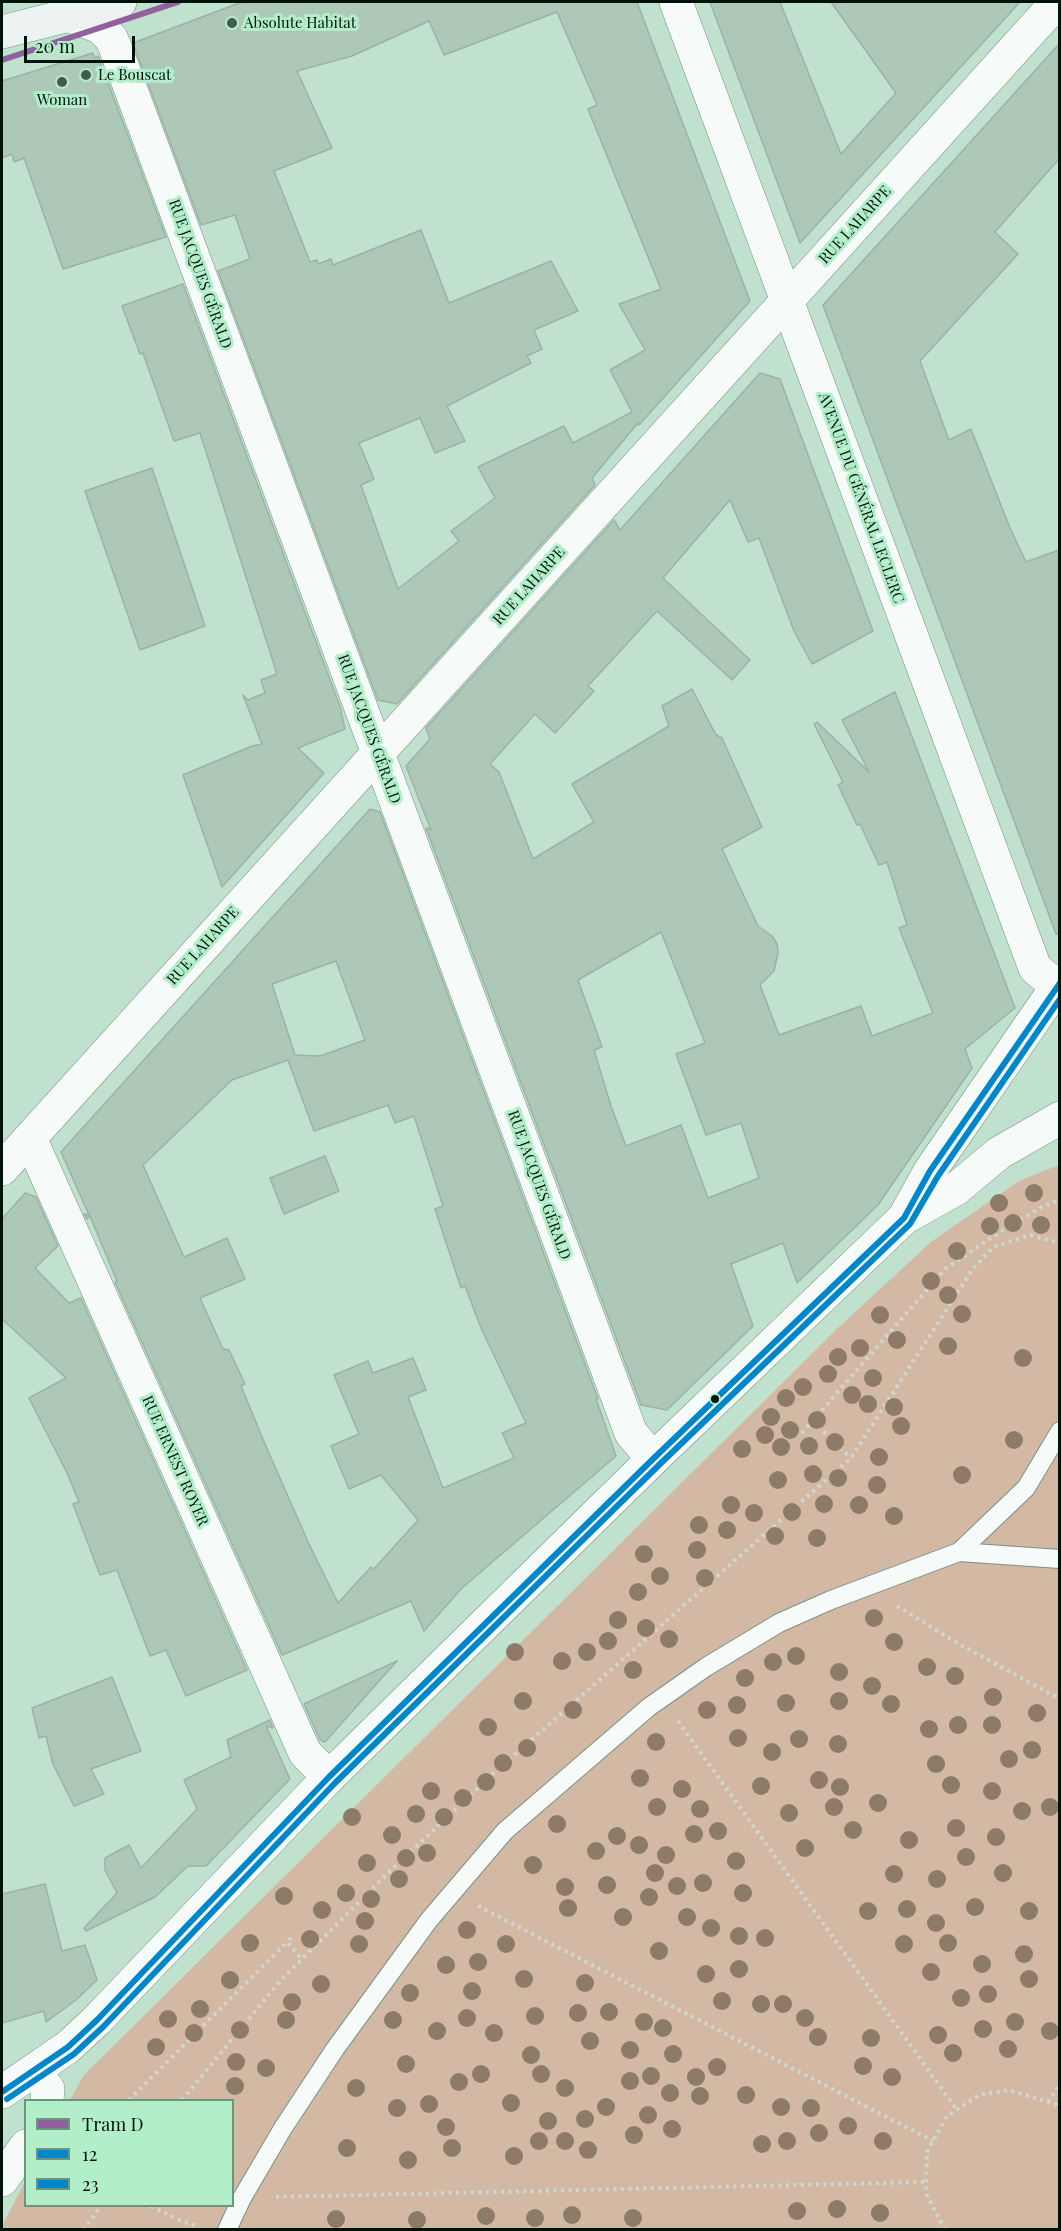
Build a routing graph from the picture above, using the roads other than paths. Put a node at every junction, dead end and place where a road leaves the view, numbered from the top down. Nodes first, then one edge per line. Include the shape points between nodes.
1 (120, 2) edge
2 (676, 2) edge
3 (1057, 2) edge
4 (70, 16) junction
5 (2, 32) edge
6 (787, 300) junction
7 (378, 753) junction
8 (1059, 986) edge
9 (1059, 1118) edge
10 (30, 1138) junction
11 (2, 1169) edge
12 (904, 1218) junction
13 (1059, 1431) edge
14 (653, 1459) junction
15 (959, 1552) junction
16 (1059, 1559) edge
17 (329, 1778) junction
18 (41, 2086) edge
19 (2, 2092) edge
20 (24, 2149) edge
21 (2, 2180) edge
22 (227, 2229) edge

1 - 4 main road
2 - 6 street, AVENUE DU GÉNÉRAL LECLERC
3 - 6 street, RUE LAHARPE
4 - 5 main road
4 - 7 street, RUE JACQUES GÉRALD via 100,27 116,47
6 - 7 street, RUE LAHARPE
6 - 8 street, AVENUE DU GÉNÉRAL LECLERC via 1035,968
7 - 10 street, RUE LAHARPE
7 - 14 street, RUE JACQUES GÉRALD via 631,1433
8 - 12 street via 930,1171
9 - 12 street via 999,1153 956,1189
10 - 11 street, RUE LAHARPE
10 - 17 street, RUE ERNEST ROYER via 305,1753
12 - 14 street
13 - 15 lane via 1026,1488
14 - 17 street
15 - 16 lane
15 - 22 lane via 779,1623 706,1667 631,1722 505,1831 429,1920 335,2049 283,2128
17 - 18 street via 68,2047
18 - 19 street
20 - 21 street

